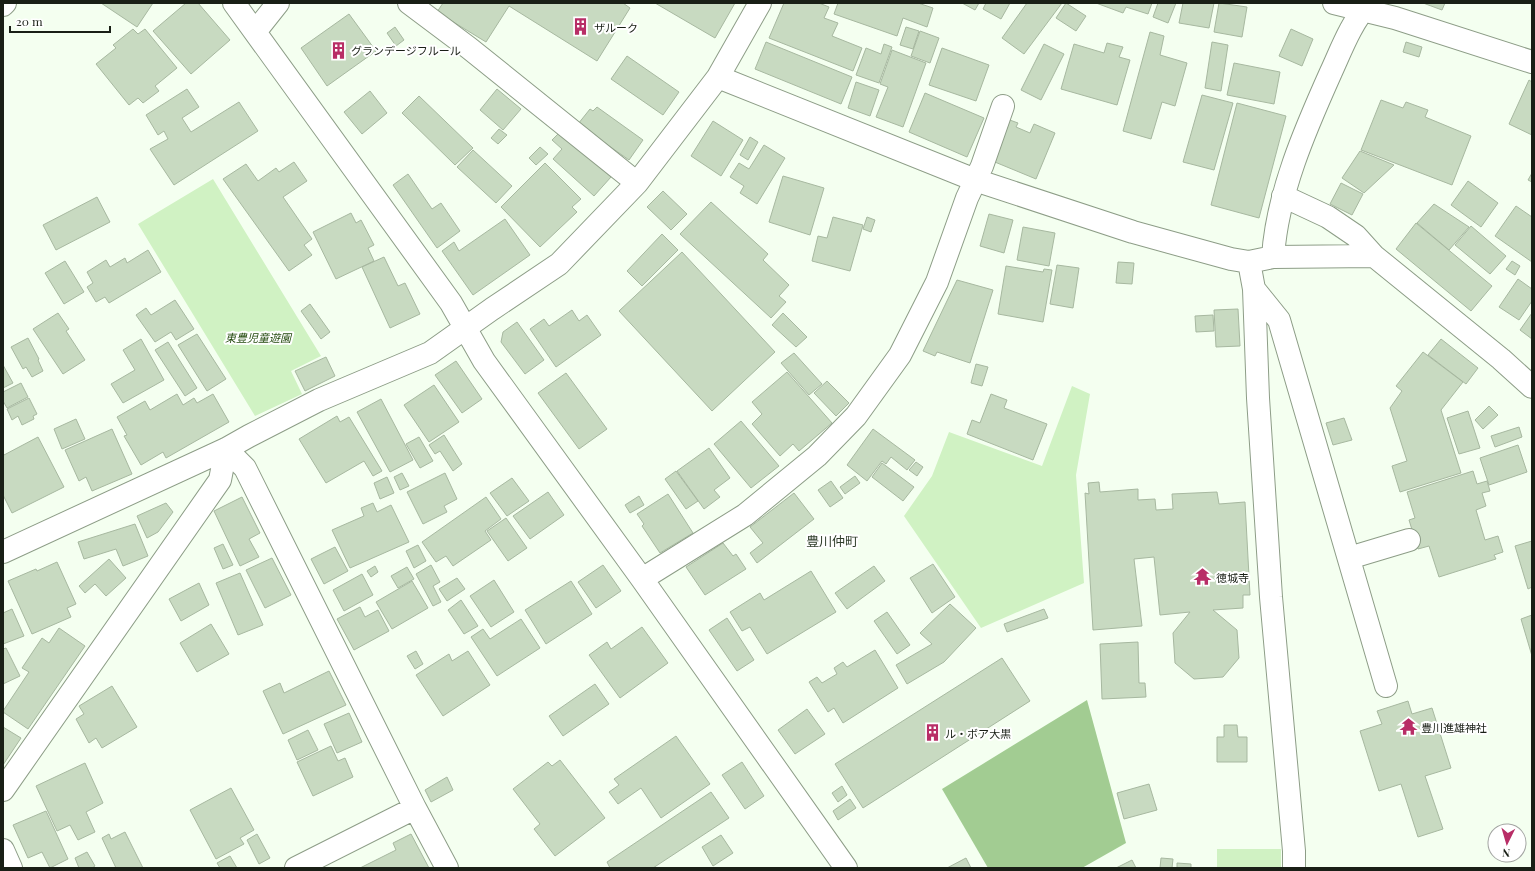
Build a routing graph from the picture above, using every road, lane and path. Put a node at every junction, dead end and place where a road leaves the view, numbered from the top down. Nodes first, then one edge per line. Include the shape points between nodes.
1 (234, 3) edge
2 (278, 3) edge
3 (409, 3) edge
4 (760, 3) edge
5 (1334, 3) edge
6 (1366, 6) edge
7 (255, 32) junction
8 (1532, 62) edge
9 (718, 77) junction
10 (1002, 106) dead end
11 (975, 180) junction
12 (637, 183) junction
13 (1283, 196) junction
14 (1374, 256) junction
15 (1273, 257) junction
16 (1249, 262) junction
17 (1254, 289) junction
18 (465, 329) junction
19 (1532, 387) edge
20 (226, 449) junction
21 (1409, 540) dead end
22 (3, 552) edge
23 (1349, 558) junction
24 (642, 579) junction
25 (1386, 686) dead end
26 (3, 790) edge
27 (415, 808) junction
28 (3, 850) edge
29 (840, 866) edge
30 (11, 868) edge
31 (296, 868) edge
32 (447, 868) edge
33 (1294, 868) edge

1 - 7 street
2 - 7 street
3 - 12 street
4 - 9 street
5 - 6 street
6 - 8 street via 1395,18
6 - 13 street via 1349,32 1311,116
7 - 18 street via 446,296
9 - 11 street
9 - 12 street
10 - 11 street
11 - 16 street via 1133,232
11 - 24 street via 937,282 900,355 856,416 817,456 745,514
12 - 18 street via 558,264
13 - 14 street via 1328,217 1356,236
13 - 15 street
14 - 15 street
14 - 19 street
15 - 16 street
16 - 17 street
17 - 23 street via 1279,320
17 - 33 street via 1258,398 1271,597
18 - 20 street via 430,353 319,400
18 - 24 street via 484,361
20 - 22 street
20 - 26 street via 220,480
20 - 27 street via 245,468
21 - 23 street
23 - 25 street
24 - 29 street
27 - 31 street
27 - 32 street
28 - 30 street

